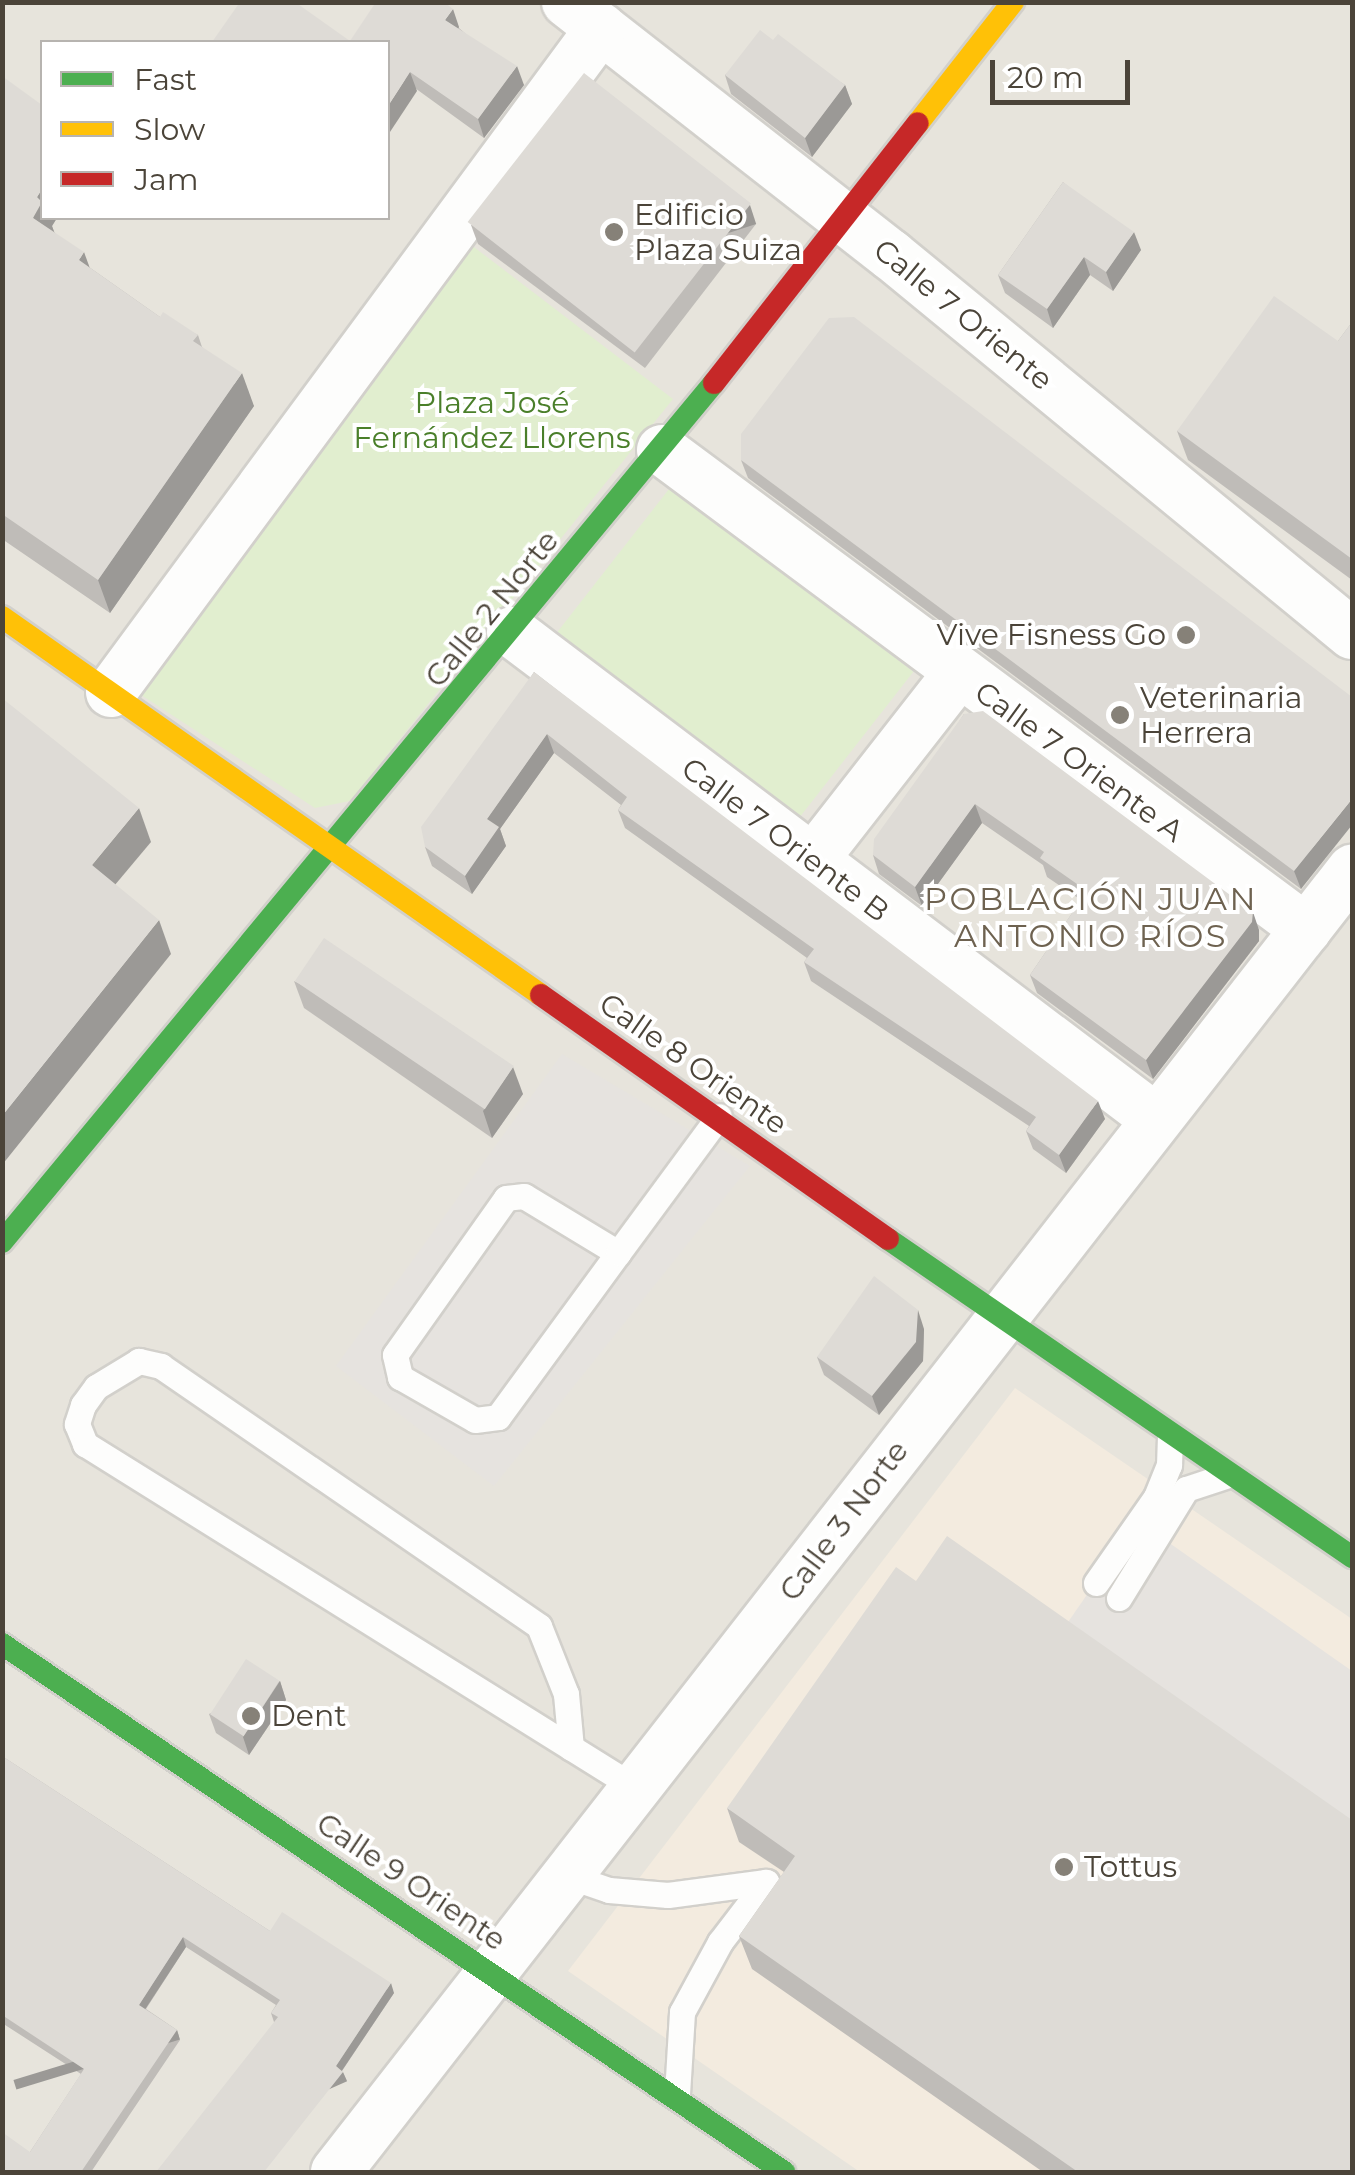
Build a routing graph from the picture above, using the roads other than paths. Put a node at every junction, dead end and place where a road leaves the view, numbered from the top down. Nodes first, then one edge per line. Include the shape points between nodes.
1 (1013, 2) edge
2 (584, 15) edge
3 (842, 218) junction
4 (662, 450) junction
5 (2, 617) edge
6 (512, 632) junction
7 (1352, 634) edge
8 (958, 674) junction
9 (111, 692) junction
10 (330, 853) junction
11 (812, 862) junction
12 (1352, 870) edge
13 (1306, 928) junction
14 (718, 1116) junction
15 (1156, 1119) junction
16 (2, 1242) edge
17 (618, 1253) junction
18 (998, 1319) junction
19 (1170, 1430) junction
20 (1234, 1474) junction
21 (1352, 1557) edge
22 (1096, 1583) dead end
23 (1119, 1598) dead end
24 (2, 1644) edge
25 (571, 1748) junction
26 (639, 1790) junction
27 (571, 1877) junction
28 (490, 1971) junction
29 (677, 2094) junction
30 (755, 2164) edge
31 (336, 2172) edge

1 - 3 street, Calle 2 Norte
2 - 3 street, Calle 7 Oriente
2 - 9 street
3 - 4 street, Calle 2 Norte
3 - 7 street, Calle 7 Oriente
4 - 6 street, Calle 2 Norte
4 - 8 street, Calle 7 Oriente A
5 - 9 street, Calle 8 Oriente
6 - 10 street, Calle 2 Norte
6 - 11 street, Calle 7 Oriente B
8 - 11 street
8 - 13 street, Calle 7 Oriente A
9 - 10 street, Calle 8 Oriente
10 - 14 street, Calle 8 Oriente
10 - 16 street, Calle 2 Norte
11 - 15 street, Calle 7 Oriente B
12 - 13 street, Calle 3 Norte
13 - 15 street, Calle 3 Norte
14 - 17 lane
14 - 18 street, Calle 8 Oriente
15 - 18 street, Calle 3 Norte
17 - 17 lane via 498,1418 475,1420 400,1377 395,1354 506,1198 524,1196
18 - 19 street, Calle 8 Oriente
18 - 26 street, Calle 3 Norte
19 - 20 street, Calle 8 Oriente
19 - 22 lane via 1169,1465 1156,1496
20 - 21 street, Calle 8 Oriente
20 - 23 lane via 1186,1489
24 - 28 street, Calle 9 Oriente
25 - 25 lane via 86,1444 77,1424 96,1387 139,1361 161,1366 539,1626 566,1694
25 - 26 lane
26 - 27 street, Calle 3 Norte
27 - 28 street, Calle 3 Norte
27 - 29 lane via 609,1890 668,1895 766,1882 720,1942 682,2012
28 - 29 street, Calle 9 Oriente
28 - 31 street, Calle 3 Norte
29 - 30 street, Calle 9 Oriente

